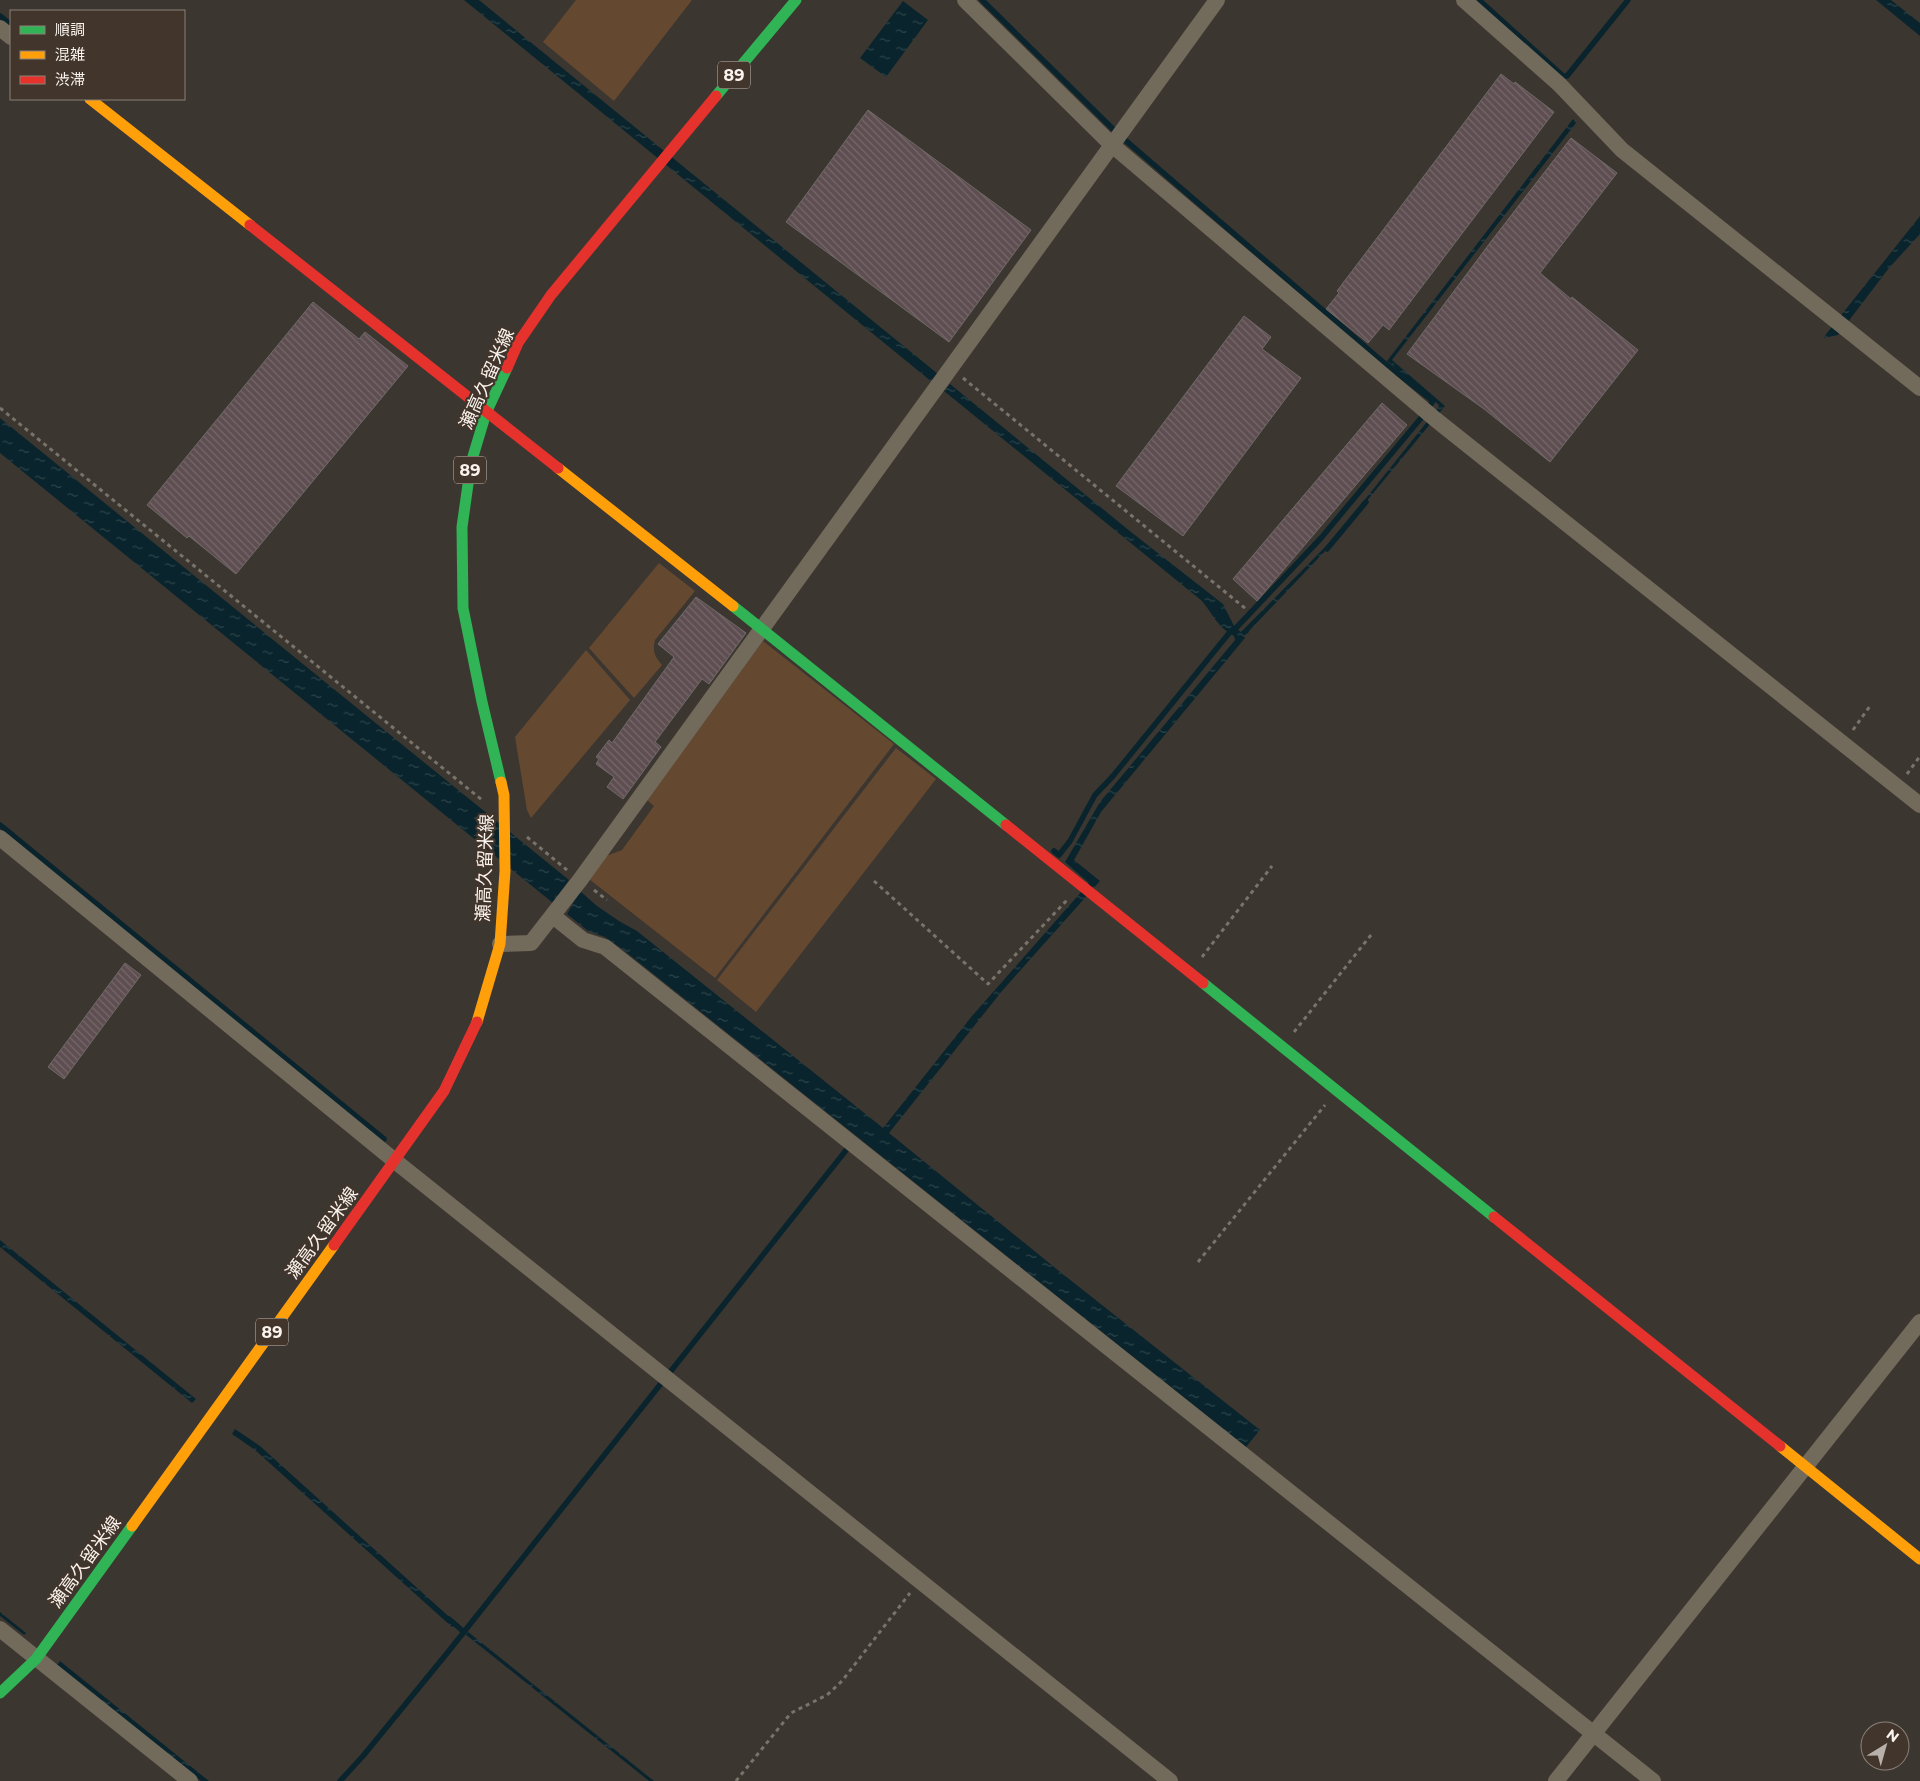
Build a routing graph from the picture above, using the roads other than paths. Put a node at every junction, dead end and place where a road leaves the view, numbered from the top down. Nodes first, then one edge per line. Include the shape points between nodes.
1 (796, 0) edge
2 (965, 0) edge
3 (1217, 0) edge
4 (1464, 0) edge
5 (0, 28) edge
6 (10, 36) edge
7 (91, 100) edge
8 (1112, 146) junction
9 (1920, 388) edge
10 (486, 413) junction
11 (762, 629) junction
12 (1920, 805) edge
13 (0, 838) edge
14 (553, 916) junction
15 (500, 944) junction
16 (395, 1161) junction
17 (1920, 1322) edge
18 (1804, 1467) junction
19 (1920, 1559) edge
20 (0, 1629) edge
21 (36, 1658) junction
22 (0, 1693) edge
23 (1593, 1734) junction
24 (190, 1781) edge
25 (1170, 1781) edge
26 (1556, 1781) edge
27 (1653, 1781) edge

1 - 10 street, 瀬高久留米線 / 89 via 551,295 518,343
2 - 8 street
3 - 8 street
4 - 9 street via 1559,84 1622,150
5 - 6 street
7 - 10 street
8 - 11 street
8 - 12 street via 1435,419
10 - 11 street
10 - 15 street, 瀬高久留米線 / 89 via 471,463 462,527 463,608 504,795 505,871
11 - 14 street
11 - 18 street
13 - 16 street
14 - 15 street via 531,943
14 - 23 street via 583,940 605,946
15 - 16 street, 瀬高久留米線 / 89 via 472,1033 444,1091
16 - 21 street, 瀬高久留米線 / 89
16 - 25 street
17 - 18 street
18 - 19 street
18 - 23 street
20 - 21 street
21 - 22 street, 瀬高久留米線 / 89
21 - 24 street
23 - 26 street
23 - 27 street

